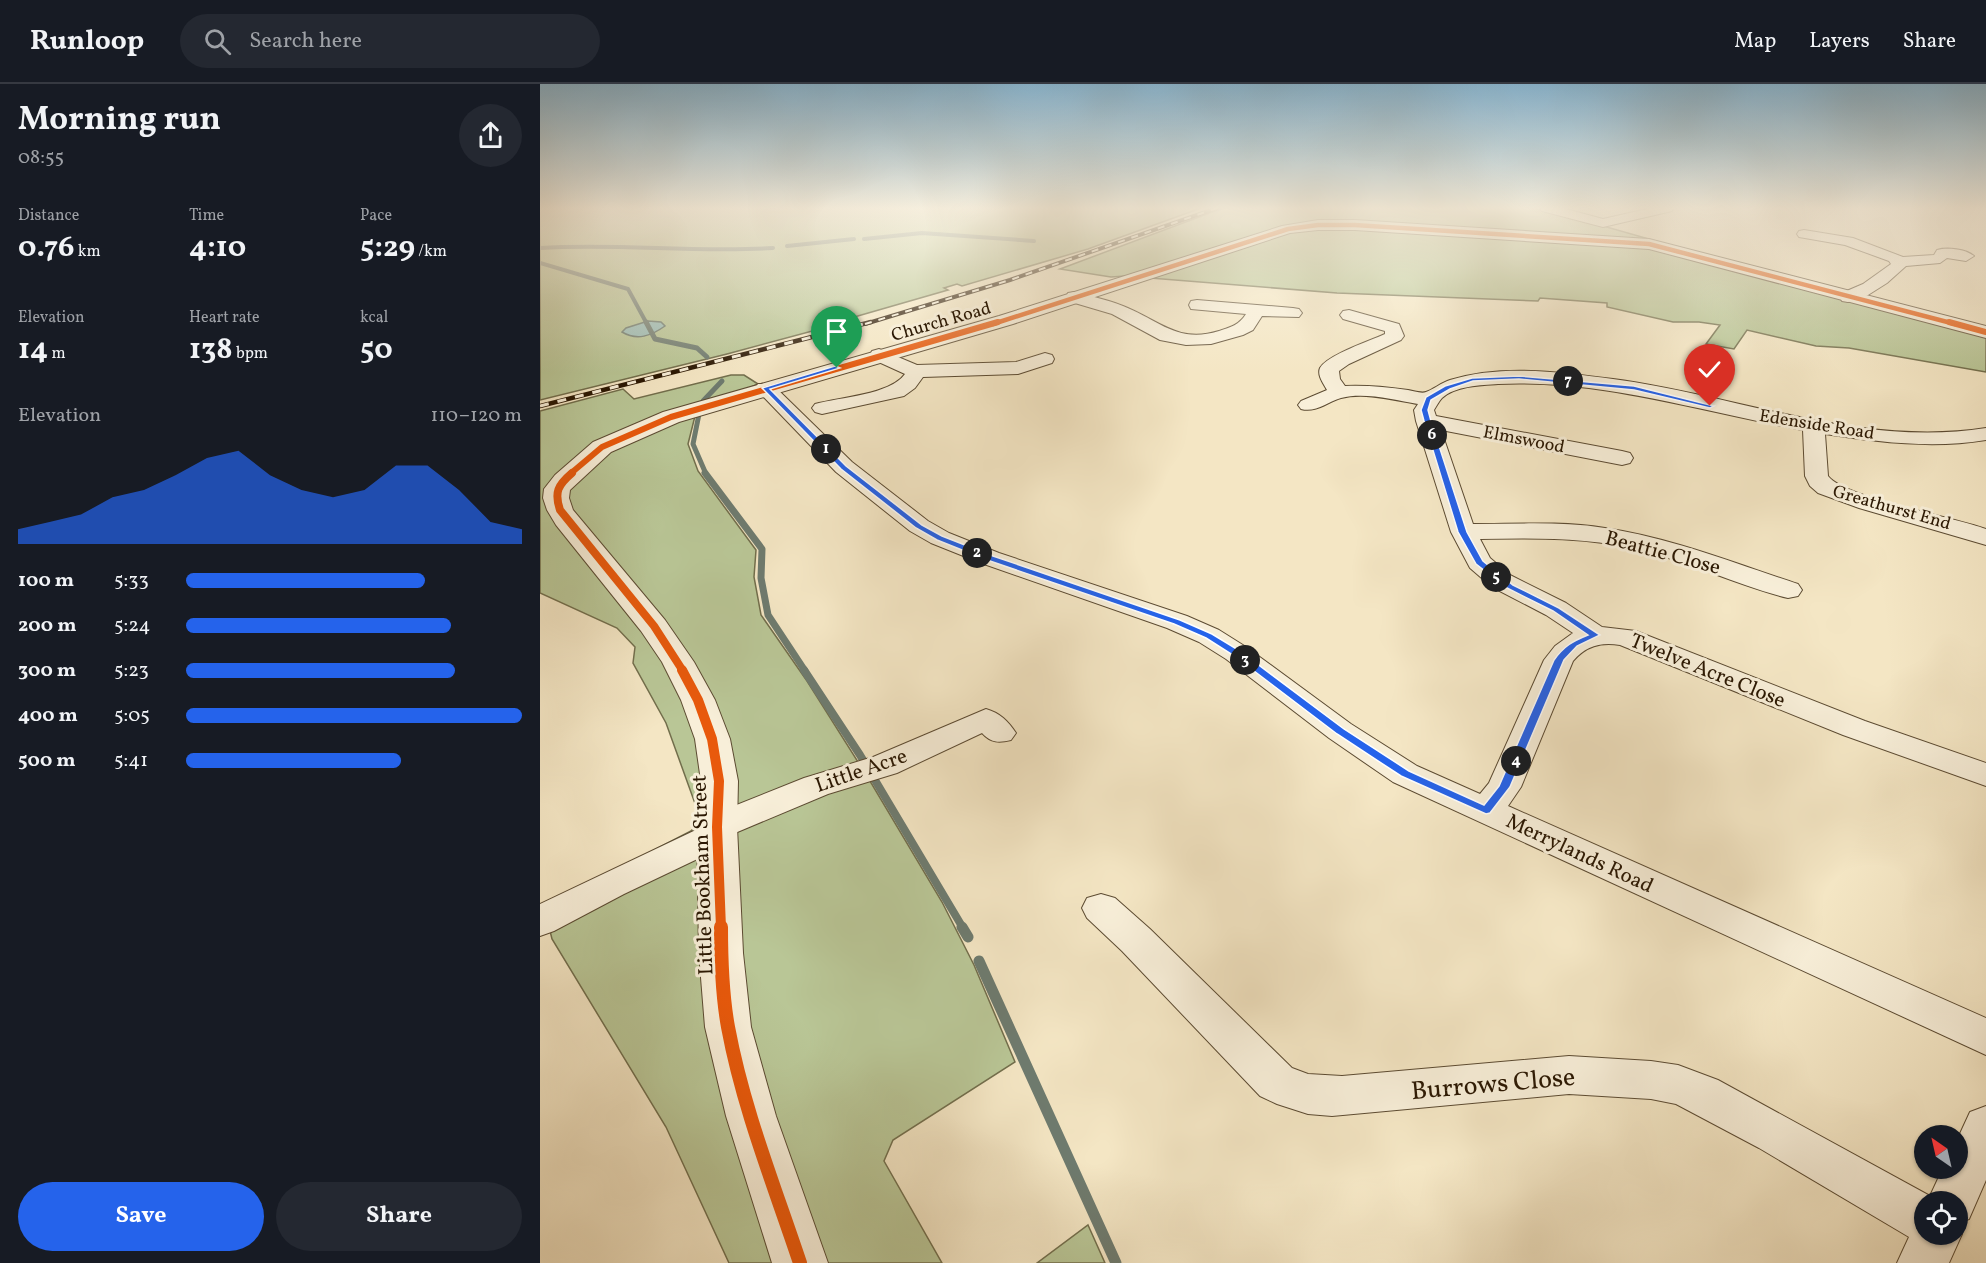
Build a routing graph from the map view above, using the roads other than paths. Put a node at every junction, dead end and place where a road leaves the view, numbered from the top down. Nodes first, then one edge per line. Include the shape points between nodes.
1 (1181, 263) edge
2 (1720, 263) edge
3 (1898, 263) edge
4 (1074, 297) junction
5 (1848, 297) junction
6 (1197, 305) dead end
7 (1257, 310) junction
8 (1293, 313) dead end
9 (1349, 315) dead end
10 (1986, 332) edge
11 (879, 355) junction
12 (1045, 359) dead end
13 (917, 371) junction
14 (765, 388) junction
15 (1339, 392) junction
16 (1428, 399) junction
17 (1308, 405) dead end
18 (822, 408) dead end
19 (1427, 421) junction
20 (1814, 426) junction
21 (645, 427) joint
22 (1986, 434) edge
23 (1622, 458) dead end
24 (549, 489) edge
25 (1462, 532) junction
26 (1986, 537) edge
27 (1788, 590) dead end
28 (1595, 635) junction
29 (1000, 733) dead end
30 (1986, 775) edge
31 (1486, 810) junction
32 (718, 830) junction
33 (1101, 908) dead end
34 (540, 921) edge
35 (1986, 1036) edge
36 (1986, 1126) edge
37 (1957, 1191) edge
38 (1914, 1213) edge
39 (1932, 1245) edge
40 (800, 1263) edge
41 (1923, 1263) edge

1 - 4 street, Church Road
2 - 5 street, Church Road
3 - 5 street via 1889,274
4 - 7 street via 1118,310 1166,336 1186,340 1211,339 1237,331 1247,326
4 - 11 street, Church Road
5 - 10 street, Church Road
6 - 7 street
7 - 8 street
9 - 15 street via 1393,328 1395,336 1329,369 1330,379
11 - 13 street
11 - 14 street, Church Road
12 - 13 street via 1018,368 969,363
13 - 18 street via 897,392
14 - 21 street, Church Road
14 - 31 street, Merrylands Road via 844,467 919,526 990,558 1209,636 1379,758 1405,774
15 - 16 street via 1372,391
15 - 17 street
16 - 19 street via 1424,410
16 - 20 street, Edenside Road via 1448,387 1472,380 1536,378 1634,388
19 - 23 street, Elmswood
19 - 25 street
20 - 22 street, Edenside Road via 1936,439
20 - 26 street, Greathurst End via 1816,475 1824,487 1860,502
21 - 24 street, Little Bookham Street via 591,455
24 - 32 street, Little Bookham Street via 560,510 659,633 692,682 715,750 721,802
25 - 27 street, Beattie Close via 1576,532 1626,538
25 - 28 street via 1479,562 1492,575
28 - 30 street, Twelve Acre Close via 1610,634 1639,641 1854,728
28 - 31 street via 1574,644 1559,660 1504,787
29 - 32 street, Little Acre via 986,719 872,769 804,790
31 - 35 street, Merrylands Road
32 - 34 street, Little Acre
32 - 40 street, Little Bookham Street via 728,1026
33 - 38 street, Burrows Close via 1276,1082 1296,1093 1342,1096 1593,1075 1677,1085 1728,1107
36 - 37 street
39 - 41 street

